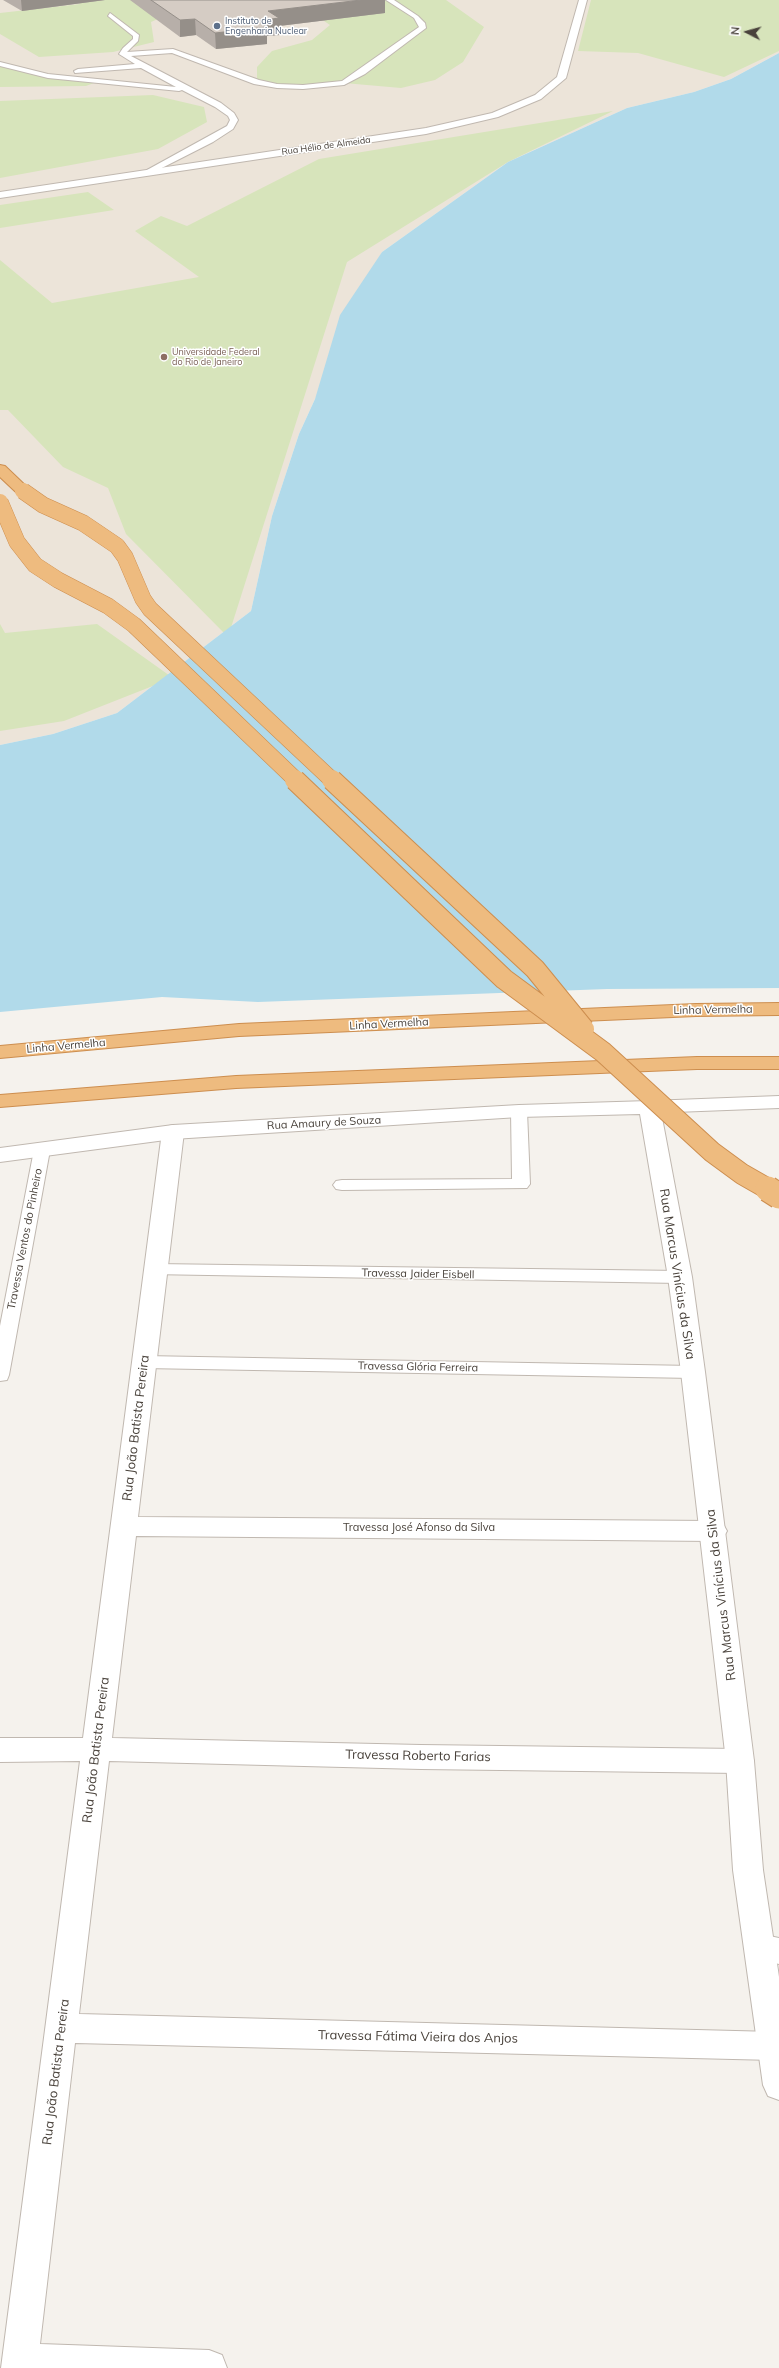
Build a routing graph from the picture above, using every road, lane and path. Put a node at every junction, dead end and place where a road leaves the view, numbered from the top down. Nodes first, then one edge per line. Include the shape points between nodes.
1 (389, 0) edge
2 (583, 0) edge
3 (110, 15) dead end
4 (123, 54) junction
5 (0, 64) edge
6 (142, 66) junction
7 (48, 76) junction
8 (190, 90) junction
9 (150, 172) junction
10 (0, 195) edge
11 (0, 469) edge
12 (0, 502) edge
13 (779, 1009) edge
14 (0, 1052) edge
15 (603, 1052) junction
16 (779, 1063) edge
17 (0, 1101) edge
18 (779, 1102) edge
19 (649, 1107) junction
20 (519, 1111) junction
21 (173, 1132) junction
22 (42, 1150) junction
23 (0, 1155) edge
24 (342, 1185) dead end
25 (779, 1196) edge
26 (155, 1270) junction
27 (680, 1277) junction
28 (144, 1362) junction
29 (693, 1372) junction
30 (0, 1375) edge
31 (124, 1526) junction
32 (714, 1530) junction
33 (96, 1749) junction
34 (0, 1750) edge
35 (740, 1760) junction
36 (770, 1949) edge
37 (62, 2028) junction
38 (774, 2046) junction
39 (779, 2085) edge
40 (19, 2364) edge
41 (209, 2368) edge

1 - 4 lane via 416,17 423,28 344,83 303,87 277,86 206,65 173,51
2 - 9 street, Rua Hélio de Almeida via 561,78 538,97 520,107 426,131
3 - 4 lane via 136,35 136,40
4 - 6 lane
5 - 7 lane
6 - 7 lane
6 - 8 lane
7 - 8 lane
8 - 9 lane via 218,105 231,115 234,123 210,140
9 - 10 street, Rua Hélio de Almeida
11 - 15 highway, bridge via 33,499 83,523 117,546 150,608 536,969
12 - 15 highway, bridge via 17,542 35,565 44,573 108,606 134,625 504,979
13 - 14 highway, Linha Vermelha, bridge via 688,1010 239,1030
15 - 25 highway, bridge via 712,1152
16 - 17 highway via 697,1063 236,1082
18 - 19 street, Rua Amaury de Souza
19 - 20 street, Rua Amaury de Souza
19 - 27 street, Rua Marcus Vinícius da Silva
20 - 21 street, Rua Amaury de Souza
20 - 24 lane via 520,1184
21 - 22 street, Rua Amaury de Souza
21 - 26 street, Rua João Batista Pereira
22 - 23 street, Rua Amaury de Souza
22 - 30 lane, Travessa Ventos do Pinheiro
26 - 27 lane, Travessa Jaider Eisbell
26 - 28 street, Rua João Batista Pereira
27 - 29 street, Rua Marcus Vinícius da Silva
28 - 29 lane, Travessa Glória Ferreira
28 - 31 street, Rua João Batista Pereira
29 - 32 street, Rua Marcus Vinícius da Silva
31 - 32 street, Travessa José Afonso da Silva
31 - 33 street, Rua João Batista Pereira
32 - 35 street, Rua Marcus Vinícius da Silva
33 - 34 street, Travessa Roberto Farias
33 - 35 street, Travessa Roberto Farias via 421,1757
33 - 37 street, Rua João Batista Pereira
35 - 36 street, Rua Marcus Vinícius da Silva via 748,1870
36 - 38 street, Rua Marcus Vinícius da Silva
37 - 38 street, Travessa Fátima Vieira dos Anjos
37 - 40 street, Rua João Batista Pereira
38 - 39 street, Rua Marcus Vinícius da Silva
40 - 41 street

